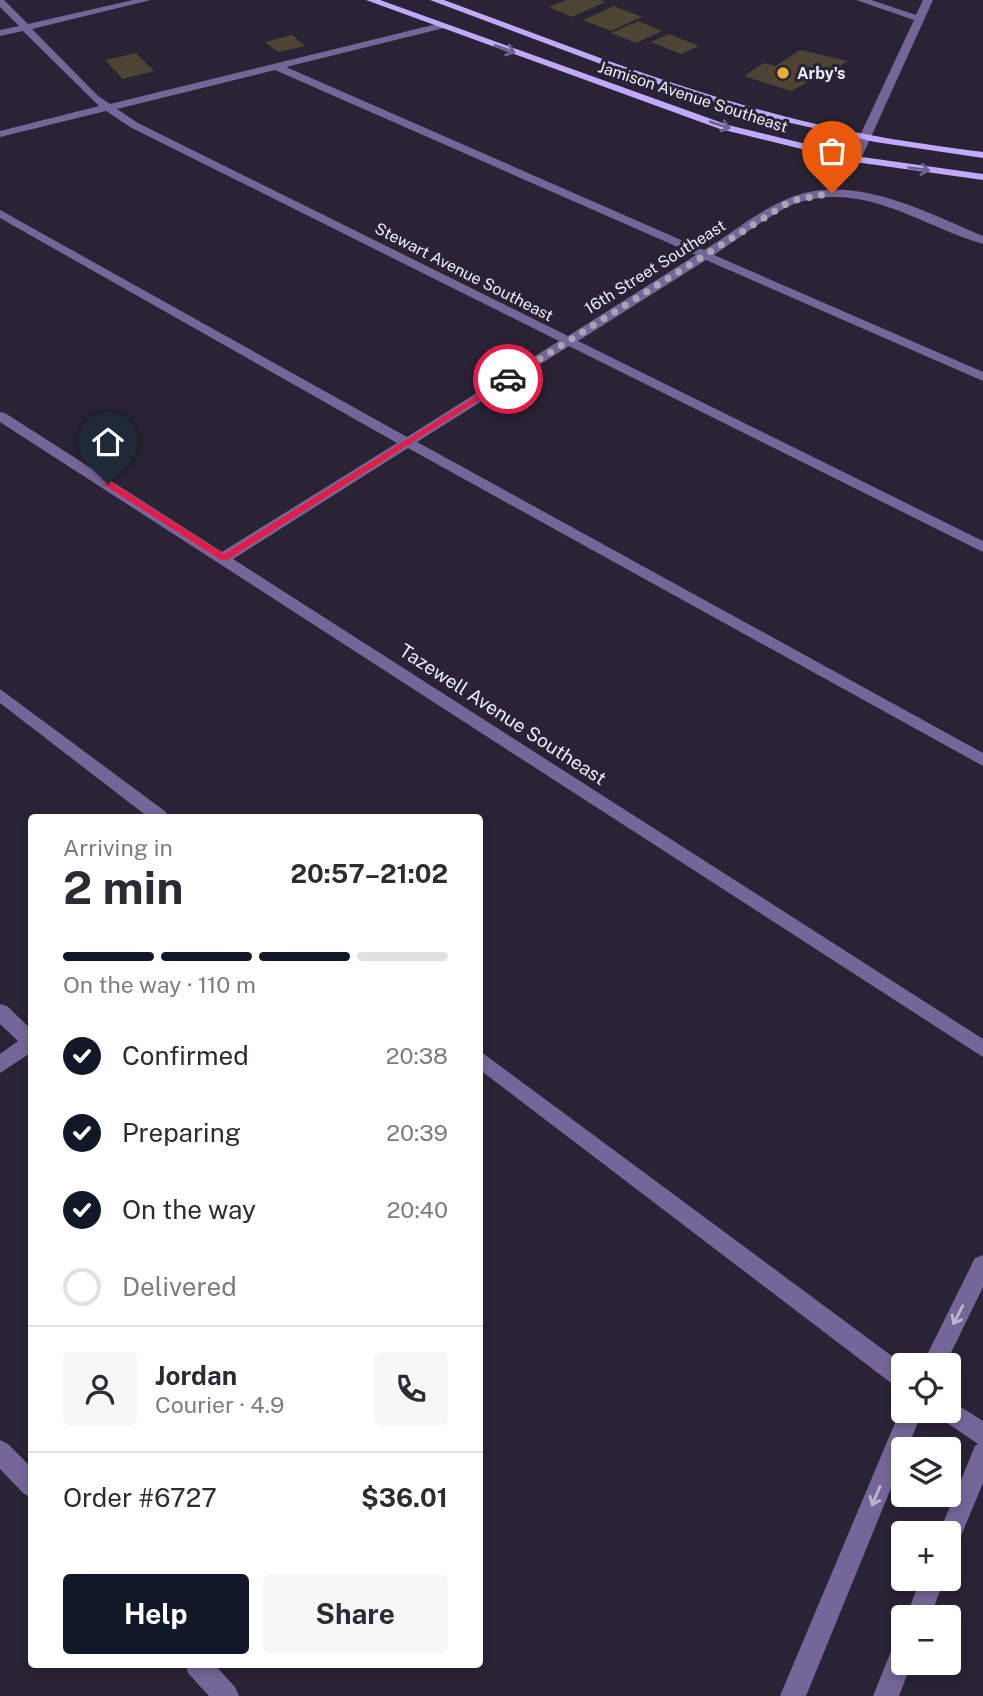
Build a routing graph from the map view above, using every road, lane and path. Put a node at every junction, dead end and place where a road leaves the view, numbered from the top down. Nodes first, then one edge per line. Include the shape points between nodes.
1 (146, 0) edge
2 (371, 0) edge
3 (435, 0) edge
4 (861, 0) edge
5 (928, 0) edge
6 (0, 1) edge
7 (920, 19) junction
8 (441, 26) junction
9 (26, 27) junction
10 (0, 33) edge
11 (277, 67) junction
12 (107, 108) junction
13 (0, 135) edge
14 (866, 137) junction
15 (983, 155) edge
16 (855, 159) junction
17 (983, 177) edge
18 (0, 213) edge
19 (983, 240) edge
20 (707, 255) junction
21 (568, 342) junction
22 (983, 377) edge
23 (5, 424) edge
24 (408, 443) junction
25 (983, 547) edge
26 (224, 558) junction
27 (0, 695) edge
28 (983, 760) edge
29 (156, 814) edge
30 (0, 1012) edge
31 (28, 1038) edge
32 (28, 1043) edge
33 (983, 1049) edge
34 (483, 1061) edge
35 (0, 1065) edge
36 (983, 1265) edge
37 (939, 1353) edge
38 (891, 1369) edge
39 (961, 1419) edge
40 (907, 1423) edge
41 (983, 1435) edge
42 (0, 1452) edge
43 (983, 1454) edge
44 (28, 1482) edge
45 (956, 1521) edge
46 (201, 1668) edge
47 (894, 1675) edge
48 (226, 1696) edge
49 (793, 1696) edge
50 (886, 1696) edge

1 - 9 street
2 - 8 main road, Jamison Avenue Southeast
3 - 14 main road, Jamison Avenue Southeast via 707,97
4 - 7 street
5 - 7 street
6 - 9 street, Stewart Avenue Southeast
7 - 14 street
8 - 11 street
8 -> 16 main road, Jamison Avenue Southeast via 724,127
9 - 10 street
9 - 12 street, Stewart Avenue Southeast
11 - 12 street
11 - 20 street
12 - 13 street
12 - 21 street, Stewart Avenue Southeast
14 - 15 main road, Jamison Avenue Southeast
14 - 16 street
16 -> 17 main road, Jamison Avenue Southeast
18 - 24 street
19 - 20 street, 16th Street Southeast via 879,198 832,193 791,201
20 - 21 street, 16th Street Southeast
20 - 22 street
21 - 24 street, 16th Street Southeast
21 - 25 street, Stewart Avenue Southeast
23 - 26 street, Tazewell Avenue Southeast
24 - 26 street, 16th Street Southeast
24 - 28 street
26 - 33 street, Tazewell Avenue Southeast
27 - 29 street
30 - 31 street
32 - 35 street
34 - 38 street
36 -> 37 street
39 - 41 street
40 -> 49 street
42 - 44 street
43 - 45 street
46 - 48 street
47 - 50 street

